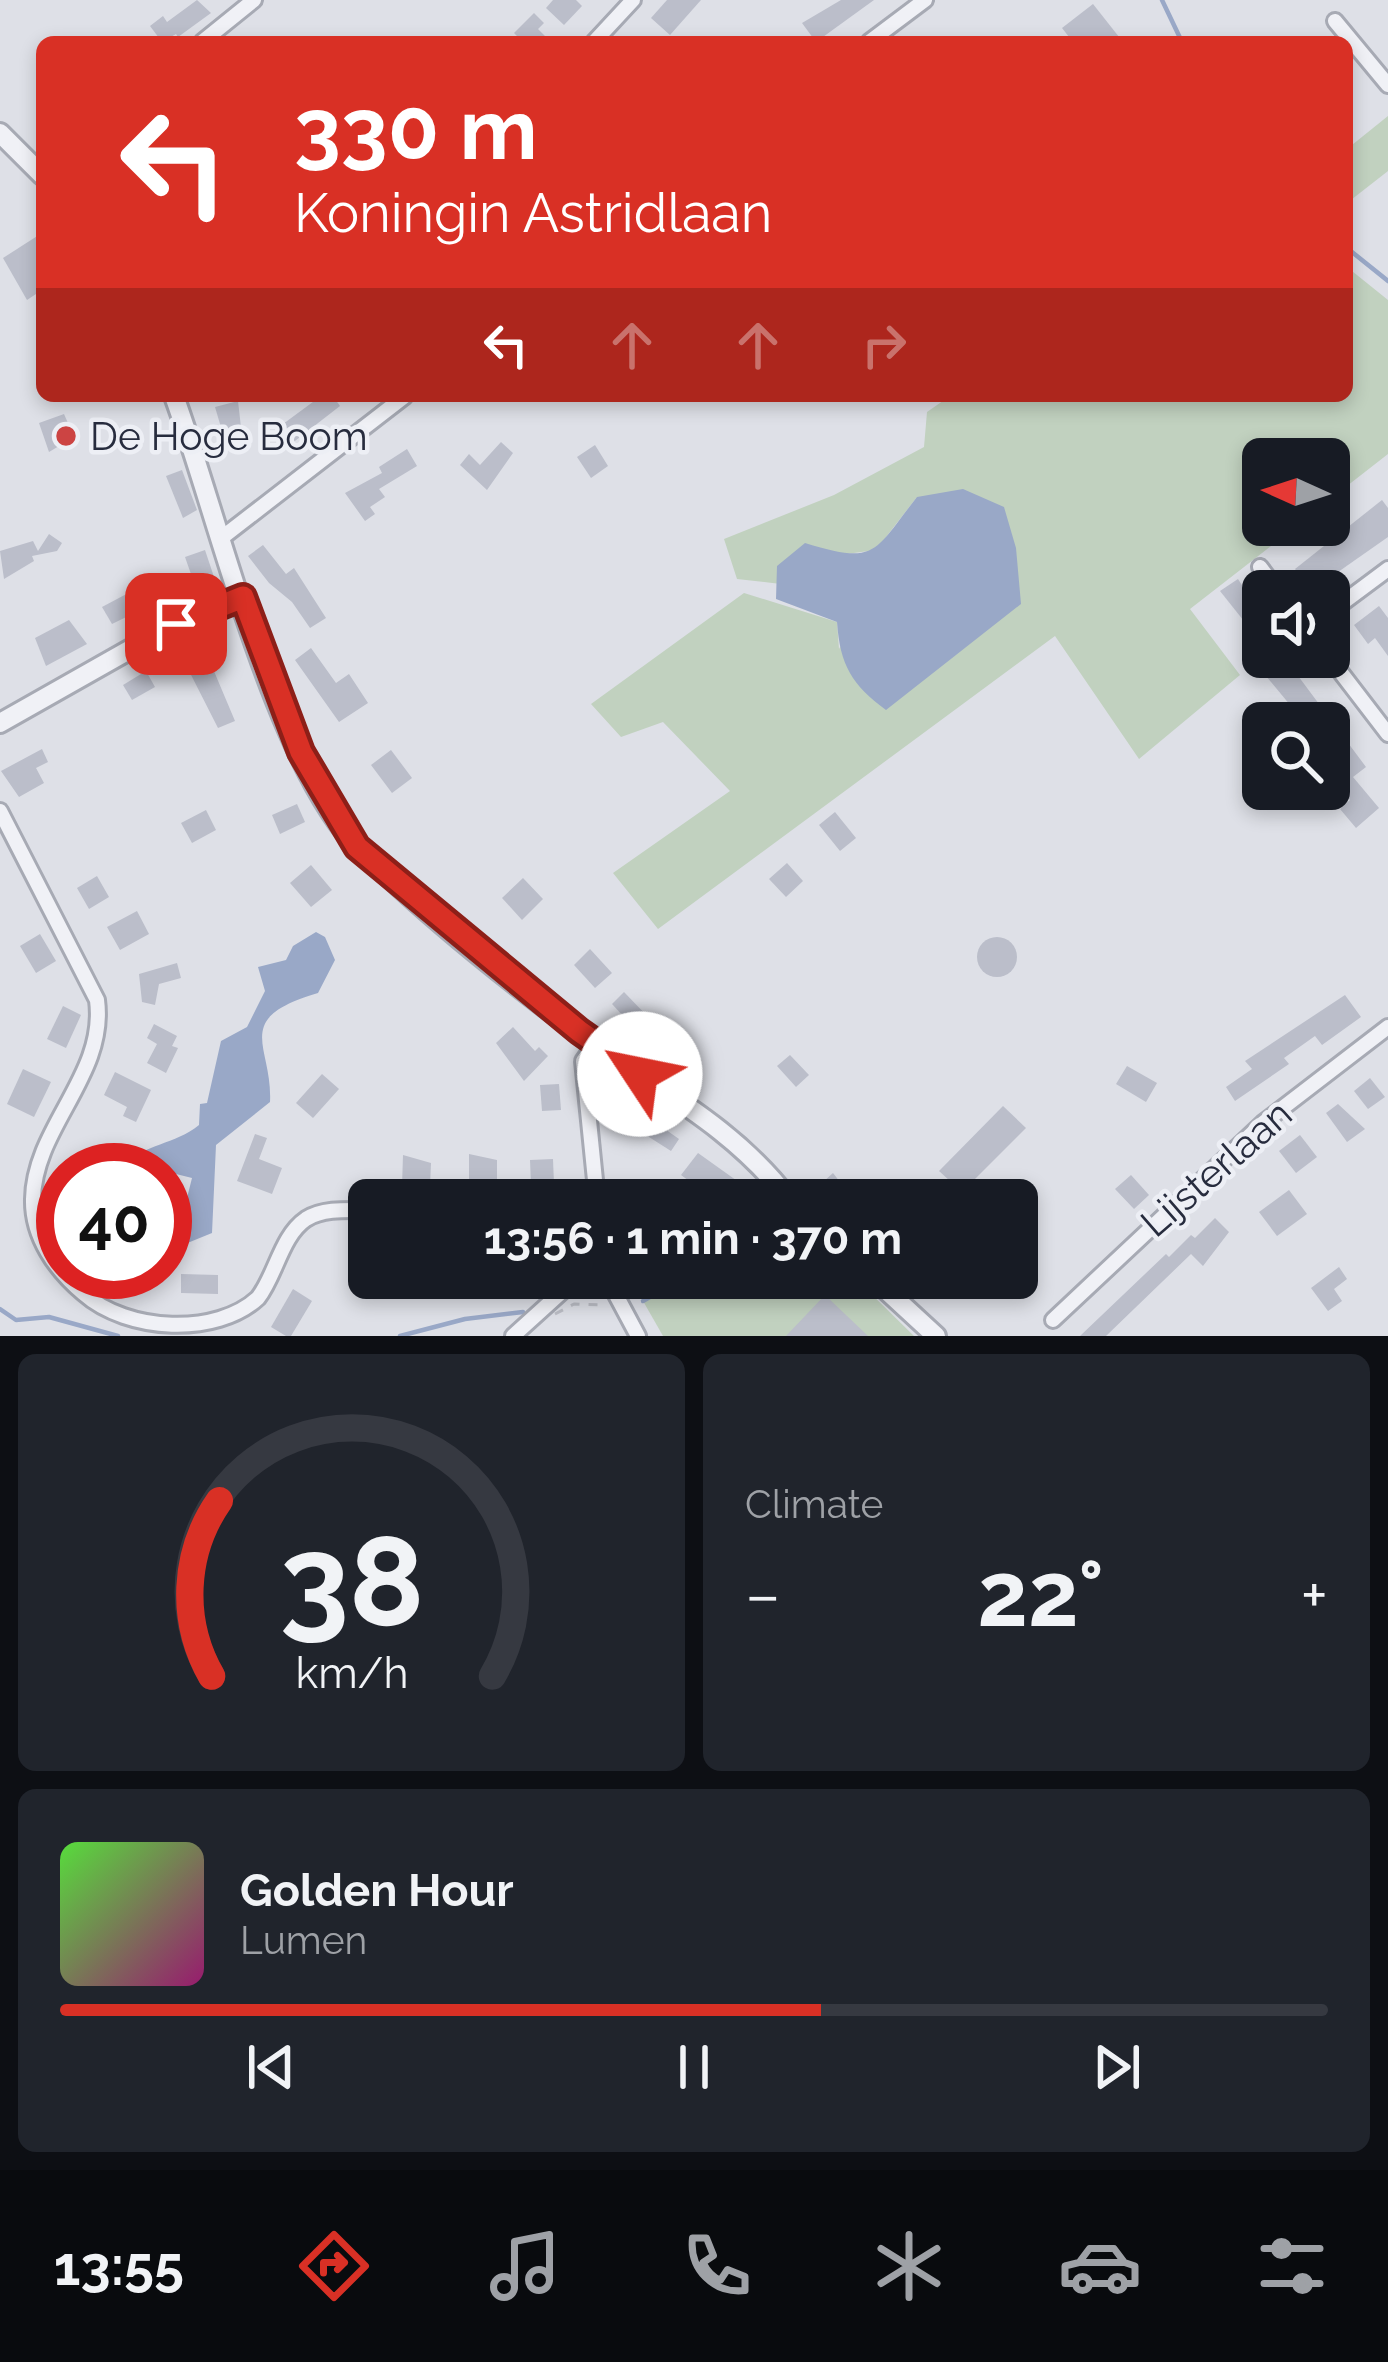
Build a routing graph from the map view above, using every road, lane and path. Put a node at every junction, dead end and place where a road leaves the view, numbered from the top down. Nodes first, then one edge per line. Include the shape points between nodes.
1 (254, 0) edge
2 (633, 0) edge
3 (925, 0) edge
4 (1335, 21) dead end
5 (209, 36) edge
6 (600, 36) edge
7 (877, 36) edge
8 (1347, 36) edge
9 (1353, 43) edge
10 (1388, 85) edge
11 (0, 133) edge
12 (36, 168) edge
13 (176, 402) edge
14 (397, 402) edge
15 (224, 536) junction
16 (1260, 567) dead end
17 (1388, 569) edge
18 (1262, 570) edge
19 (243, 597) junction
20 (1350, 597) edge
21 (1345, 678) edge
22 (0, 723) edge
23 (1388, 734) edge
24 (0, 811) edge
25 (1388, 1027) edge
26 (595, 1044) junction
27 (595, 1179) edge
28 (774, 1179) edge
29 (348, 1210) edge
30 (554, 1299) edge
31 (617, 1299) edge
32 (895, 1299) edge
33 (619, 1303) junction
34 (1053, 1320) dead end
35 (528, 1323) junction
36 (513, 1336) edge
37 (638, 1336) edge
38 (936, 1336) edge

1 - 5 street
2 - 6 street
3 - 7 street
4 - 8 street
9 - 10 street
11 - 12 street
13 - 15 street
14 - 15 street
15 - 19 street
16 - 18 street
17 - 20 street
19 - 22 street via 176,624
19 - 26 street via 301,752 357,847
21 - 23 street
24 - 29 street via 87,972 99,1013 93,1054 32,1200 40,1239 63,1276 126,1320 158,1328 221,1325 261,1294 308,1218
25 - 34 street, Lijsterlaan via 1262,1123
26 - 27 street via 583,1061
26 - 28 street via 759,1159
30 - 35 street
31 - 33 street
32 - 38 street
33 - 35 path via 574,1304
33 - 37 street
35 - 36 street

